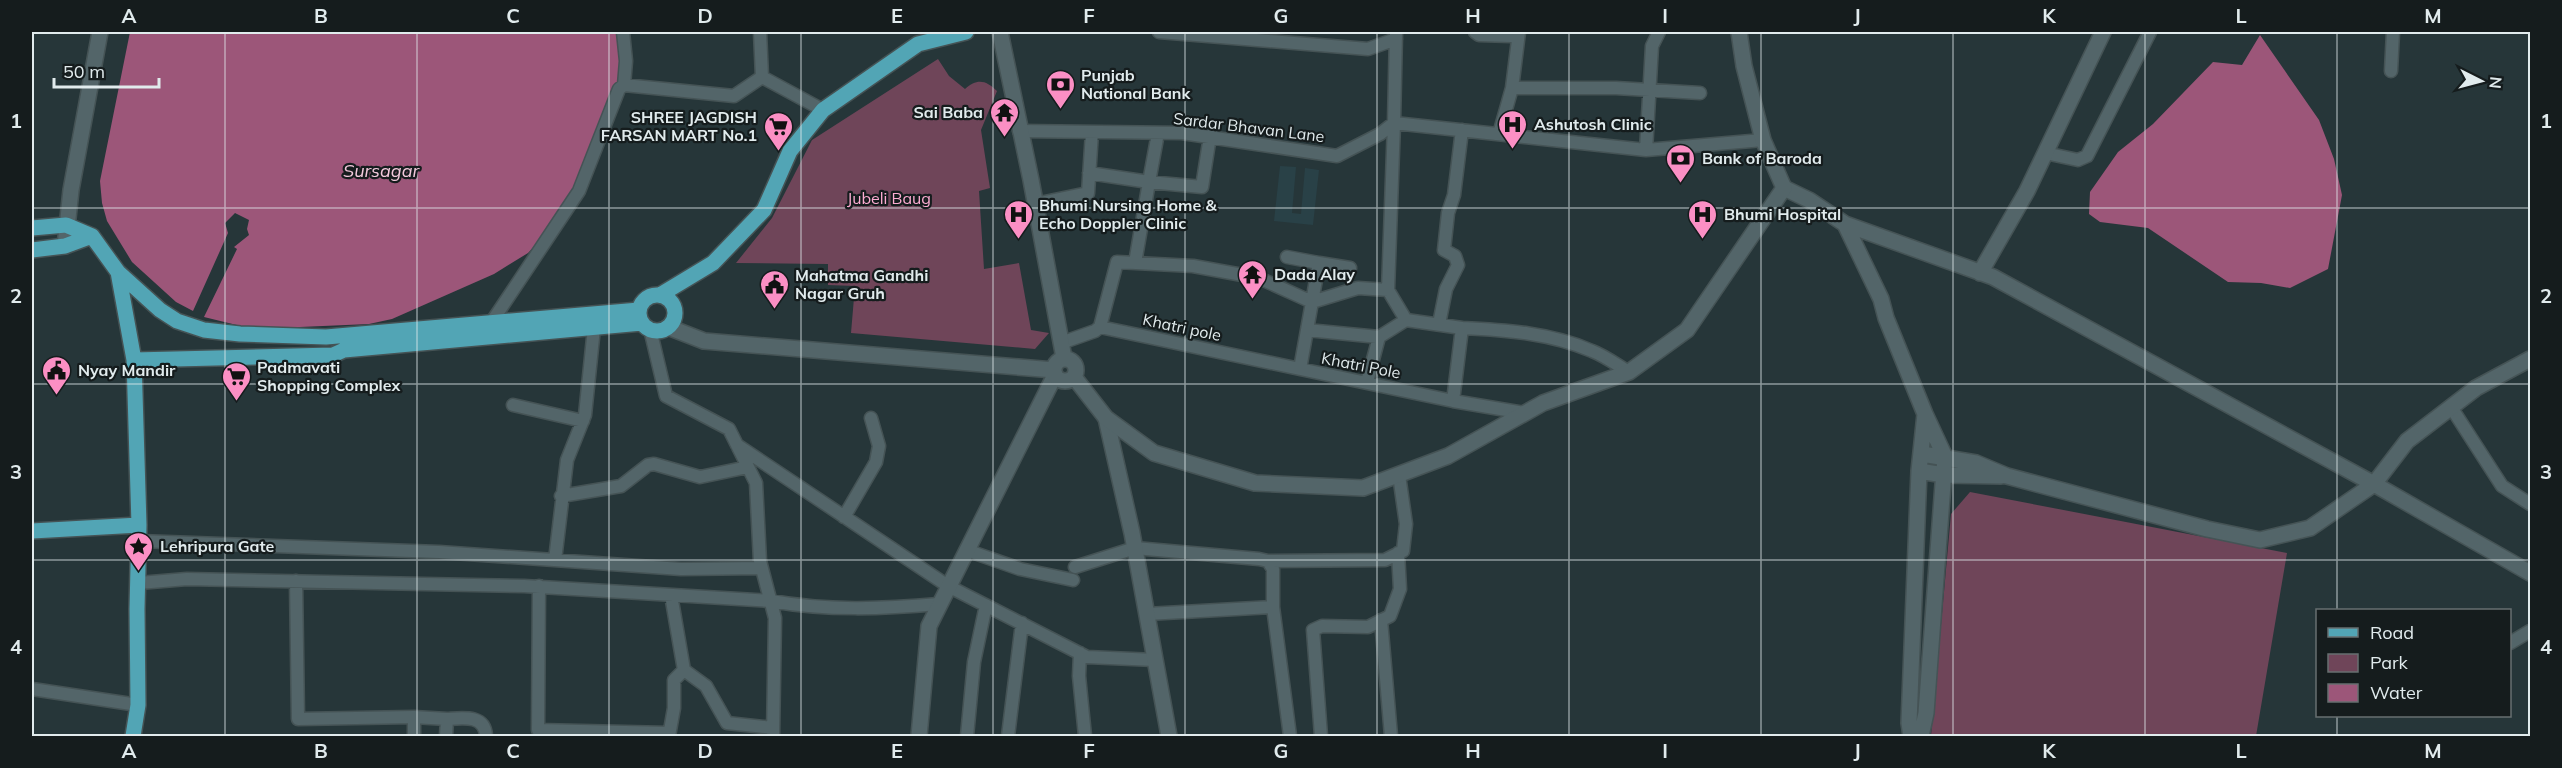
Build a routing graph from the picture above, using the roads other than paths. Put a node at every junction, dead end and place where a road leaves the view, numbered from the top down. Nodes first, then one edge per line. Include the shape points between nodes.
1 (100, 32) edge
2 (623, 32) edge
3 (760, 32) edge
4 (928, 32) edge
5 (966, 32) edge
6 (1000, 32) edge
7 (1159, 32) edge
8 (1475, 32) edge
9 (1518, 32) edge
10 (1659, 32) edge
11 (1739, 32) edge
12 (2103, 32) edge
13 (2150, 32) edge
14 (2393, 32) edge
15 (1396, 35) edge
16 (918, 44) junction
17 (2391, 71) dead end
18 (762, 76) junction
19 (624, 86) junction
20 (1512, 88) junction
21 (1650, 92) junction
22 (1700, 93) dead end
23 (823, 110) junction
24 (1394, 123) junction
25 (1462, 130) junction
26 (1019, 131) junction
27 (1092, 132) junction
28 (1158, 133) junction
29 (1499, 134) junction
30 (1210, 136) junction
31 (1763, 140) junction
32 (1646, 150) junction
33 (2045, 153) junction
34 (1089, 172) junction
35 (1149, 182) junction
36 (1784, 188) junction
37 (1035, 204) junction
38 (1845, 224) junction
39 (66, 225) junction
40 (32, 228) edge
41 (92, 236) junction
42 (65, 246) junction
43 (32, 250) edge
44 (1287, 257) dead end
45 (1135, 263) junction
46 (1319, 264) junction
47 (1350, 268) dead end
48 (118, 272) junction
49 (1980, 273) junction
50 (1388, 290) junction
51 (660, 295) junction
52 (1312, 302) junction
53 (1406, 320) junction
54 (644, 321) junction
55 (491, 323) junction
56 (1439, 324) junction
57 (668, 327) junction
58 (1100, 327) junction
59 (1462, 327) junction
60 (594, 328) junction
61 (1307, 330) junction
62 (1379, 337) junction
63 (1061, 343) junction
64 (134, 360) junction
65 (2530, 360) edge
66 (1057, 368) junction
67 (1300, 369) junction
68 (1629, 372) junction
69 (1367, 382) junction
70 (1453, 401) junction
71 (513, 405) dead end
72 (2451, 407) junction
73 (1524, 413) junction
74 (1924, 414) junction
75 (871, 418) dead end
76 (1106, 418) junction
77 (583, 421) junction
78 (737, 445) junction
79 (1922, 454) junction
80 (1945, 457) junction
81 (748, 467) junction
82 (1919, 471) junction
83 (1399, 475) junction
84 (1944, 475) junction
85 (2007, 476) junction
86 (2374, 484) junction
87 (561, 496) junction
88 (2530, 504) edge
89 (844, 517) junction
90 (139, 525) junction
91 (32, 531) edge
92 (140, 541) junction
93 (1135, 548) junction
94 (966, 550) junction
95 (1398, 553) junction
96 (555, 560) junction
97 (1268, 561) junction
98 (1075, 567) dead end
99 (762, 568) junction
100 (2530, 573) edge
101 (1073, 580) dead end
102 (296, 581) junction
103 (139, 583) junction
104 (539, 586) junction
105 (948, 586) junction
106 (671, 595) junction
107 (771, 601) junction
108 (939, 604) junction
109 (986, 605) junction
110 (1273, 607) junction
111 (1147, 614) junction
112 (1381, 620) junction
113 (1022, 623) junction
114 (2530, 631) edge
115 (2511, 641) edge
116 (1080, 653) junction
117 (1155, 660) junction
118 (684, 670) junction
119 (32, 689) edge
120 (138, 705) junction
121 (414, 717) junction
122 (447, 719) junction
123 (773, 732) edge
124 (538, 733) edge
125 (669, 735) edge
126 (133, 736) edge
127 (414, 736) edge
128 (446, 736) edge
129 (486, 736) edge
130 (919, 736) edge
131 (967, 736) edge
132 (1008, 736) edge
133 (1086, 736) edge
134 (1168, 736) edge
135 (1290, 736) edge
136 (1321, 736) edge
137 (1391, 736) edge
138 (1911, 736) edge
139 (1921, 736) edge

1 - 39 street
2 - 19 street
3 - 18 street
4 - 16 main road
5 - 16 main road
6 - 26 street
7 - 15 street via 1368,49
8 - 9 street via 1511,36
9 - 20 street
10 - 21 street via 1652,46
11 - 31 street
12 - 33 street
13 - 33 street via 2087,156 2078,160
14 - 17 street
15 - 24 street
16 - 23 main road
18 - 19 street via 734,96
18 - 23 street
19 - 55 street via 579,191
20 - 21 street via 1616,88
20 - 29 street
21 - 22 street
21 - 32 street
23 - 51 main road via 790,151 764,210 713,263
24 - 25 street
24 - 30 street, Sardar Bhavan Lane via 1336,156
24 - 50 street
25 - 29 street
25 - 56 street via 1444,250 1455,256 1458,265 1446,289
26 - 27 street, Sardar Bhavan Lane
26 - 37 street
27 - 28 street, Sardar Bhavan Lane
27 - 34 street
28 - 30 street, Sardar Bhavan Lane
28 - 35 street
29 - 32 street
30 - 35 street via 1202,187
31 - 32 street
31 - 36 street
33 - 49 street
34 - 35 street
34 - 37 street via 1088,193
35 - 45 street
36 - 38 street
36 - 68 street via 1687,330
37 - 63 street
38 - 49 street
38 - 74 street via 1881,299
39 - 40 main road
39 - 41 main road
39 - 42 street
41 - 42 main road
41 - 48 main road
42 - 43 main road
44 - 46 street
45 - 52 street via 1192,266 1259,278
45 - 58 street via 1117,262
46 - 47 street
46 - 52 street, Khatri Pole
48 - 55 main road via 159,310 183,324 204,330 326,337
48 - 64 main road
49 - 86 street
50 - 52 street via 1358,288
50 - 53 street
51 - 54 main road via 649,297 641,305
51 - 57 main road via 673,306 674,317
52 - 61 street, Khatri Pole
53 - 56 street
53 - 62 street
54 - 55 main road
54 - 57 main road via 660,330
54 - 60 main road
54 - 78 street via 666,396 729,429
56 - 59 street
57 - 66 street via 704,342
58 - 63 street
58 - 67 street, Khatri pole
59 - 68 street via 1516,331 1568,342 1594,351
59 - 70 street
60 - 64 main road via 344,350 333,355
60 - 77 street
61 - 62 street
61 - 67 street, Khatri Pole
62 - 69 street
63 - 66 street
64 - 90 main road
65 - 72 street via 2476,388
66 - 76 street via 1072,361 1075,364 1074,377
66 - 94 street
67 - 69 street, Khatri Pole
68 - 73 street
69 - 70 street, Khatri Pole
70 - 73 street, Khatri Pole
71 - 77 street
72 - 86 street via 2407,441
72 - 88 street via 2502,486
73 - 83 street via 1448,456
74 - 79 street
74 - 80 street
75 - 89 street via 879,446 876,462
76 - 83 street via 1154,453 1255,483 1363,488
76 - 93 street
77 - 87 street via 567,460
78 - 81 street
78 - 89 street
79 - 80 street
79 - 82 street
80 - 84 street
80 - 85 street via 1976,463
81 - 87 street via 700,477 654,464 621,486
81 - 99 street via 756,483
82 - 84 street
82 - 138 street
83 - 95 street via 1406,524 1403,551
84 - 85 street
84 - 139 street via 1926,714
85 - 86 street via 2260,540 2310,528
86 - 100 street
87 - 96 street
89 - 105 street
90 - 91 main road
90 - 92 main road
92 - 96 street
92 - 103 main road
93 - 97 street
93 - 98 street
93 - 111 street
94 - 101 street via 1020,569
94 - 105 street
95 - 97 street via 1385,560
95 - 112 street via 1400,589 1390,616
96 - 99 street via 681,569
97 - 110 street via 1273,569
99 - 107 street
102 - 103 street via 187,579
102 - 104 street
102 - 121 street via 298,718
103 - 120 main road
104 - 106 street
104 - 124 street
105 - 108 street
105 - 109 street
106 - 107 street
106 - 118 street
107 - 108 street via 881,610
107 - 123 street via 775,618
108 - 130 street via 929,626
109 - 113 street
109 - 131 street via 974,662
110 - 111 street
110 - 135 street
111 - 117 street
112 - 136 street via 1368,627 1322,626 1313,630
112 - 137 street
113 - 116 street
113 - 132 street
114 - 115 street
116 - 117 street via 1088,657
116 - 133 street
117 - 134 street
118 - 123 street via 706,686 727,723
118 - 125 street via 674,680
119 - 120 street
120 - 126 main road
121 - 122 street
121 - 127 street
122 - 128 street
122 - 129 street via 476,719
124 - 125 street

